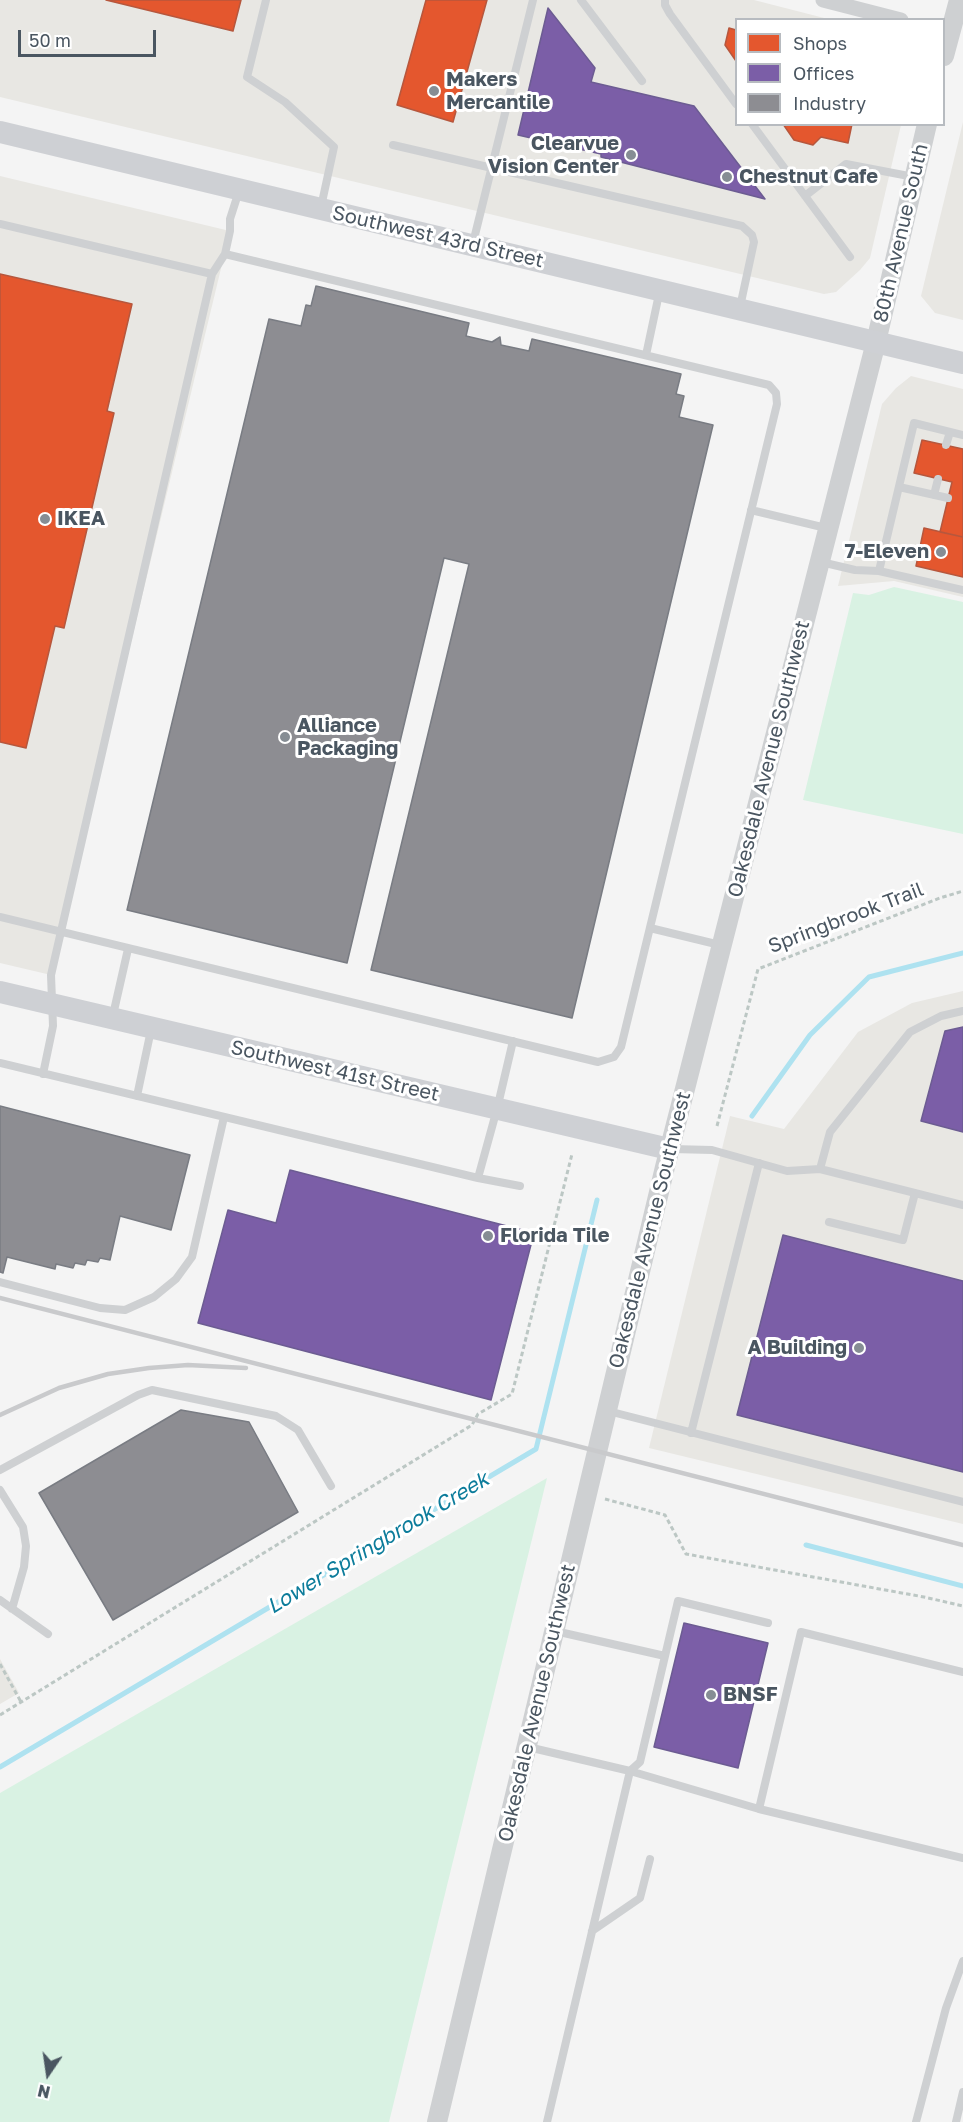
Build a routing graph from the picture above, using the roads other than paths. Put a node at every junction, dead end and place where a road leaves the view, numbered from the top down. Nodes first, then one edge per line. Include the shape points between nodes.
1 (266, 0) edge
2 (533, 0) edge
3 (581, 0) edge
4 (665, 0) edge
5 (823, 0) edge
6 (959, 0) edge
7 (893, 18) edge
8 (946, 31) edge
9 (642, 81) dead end
10 (735, 103) edge
11 (753, 126) edge
12 (927, 126) edge
13 (0, 132) edge
14 (393, 145) dead end
15 (492, 168) junction
16 (915, 177) junction
17 (239, 189) junction
18 (805, 196) junction
19 (321, 209) junction
20 (0, 224) edge
21 (473, 245) junction
22 (225, 254) junction
23 (850, 257) dead end
24 (212, 274) junction
25 (660, 290) junction
26 (740, 308) junction
27 (876, 342) junction
28 (646, 355) junction
29 (963, 363) edge
30 (950, 432) junction
31 (963, 435) edge
32 (946, 445) dead end
33 (938, 478) dead end
34 (899, 488) junction
35 (934, 495) junction
36 (948, 498) dead end
37 (751, 510) junction
38 (828, 529) junction
39 (819, 561) junction
40 (879, 571) junction
41 (963, 590) edge
42 (0, 917) edge
43 (650, 928) junction
44 (62, 932) junction
45 (721, 945) junction
46 (128, 949) junction
47 (0, 992) edge
48 (54, 1005) junction
49 (963, 1011) edge
50 (112, 1018) junction
51 (152, 1028) junction
52 (513, 1041) junction
53 (0, 1063) edge
54 (43, 1074) junction
55 (137, 1096) junction
56 (497, 1109) junction
57 (224, 1117) junction
58 (669, 1149) junction
59 (759, 1163) junction
60 (820, 1169) junction
61 (478, 1179) junction
62 (520, 1186) dead end
63 (915, 1193) junction
64 (963, 1205) edge
65 (829, 1222) dead end
66 (0, 1282) edge
67 (606, 1411) junction
68 (692, 1433) junction
69 (0, 1470) edge
70 (331, 1486) dead end
71 (0, 1490) edge
72 (963, 1502) edge
73 (0, 1600) edge
74 (12, 1609) junction
75 (768, 1623) dead end
76 (554, 1631) junction
77 (48, 1634) dead end
78 (665, 1656) junction
79 (963, 1672) edge
80 (527, 1746) junction
81 (630, 1771) junction
82 (759, 1809) junction
83 (963, 1858) edge
84 (650, 1859) dead end
85 (592, 1931) junction
86 (963, 1961) edge
87 (963, 2092) edge
88 (437, 2122) edge
89 (547, 2122) edge
90 (916, 2122) edge
91 (956, 2122) edge

1 - 19 lane via 247,77 285,102 334,147
2 - 15 lane
3 - 9 lane
4 - 10 lane via 670,14
5 - 7 street
6 - 8 street
11 - 18 lane
12 - 16 street, 80th Avenue South
13 - 17 main road, Southwest 43rd Street
14 - 15 lane
15 - 21 lane
15 - 26 lane via 742,226 754,242
16 - 18 lane via 846,164
16 - 27 street, 80th Avenue South
17 - 19 main road, Southwest 43rd Street
17 - 22 lane
18 - 23 lane
19 - 21 main road, Southwest 43rd Street
20 - 24 lane
21 - 25 main road, Southwest 43rd Street
22 - 24 lane
22 - 28 lane
24 - 44 lane
25 - 26 main road, Southwest 43rd Street
25 - 28 lane
26 - 27 main road, Southwest 43rd Street
27 - 29 main road, Southwest 43rd Street
27 - 38 street, Oakesdale Avenue Southwest
28 - 37 lane via 770,385 776,393 777,404
30 - 31 lane
30 - 32 lane
30 - 34 lane via 914,423
33 - 35 lane
34 - 35 lane
34 - 40 lane
35 - 36 lane
37 - 38 lane
37 - 43 lane
38 - 39 street, Oakesdale Avenue Southwest
39 - 40 lane
39 - 45 street, Oakesdale Avenue Southwest
40 - 41 lane
42 - 44 lane
43 - 45 lane
43 - 52 lane via 621,1047 614,1057 598,1062
44 - 46 lane
44 - 48 lane via 51,975
45 - 58 street, Oakesdale Avenue Southwest
46 - 50 lane
46 - 52 lane
47 - 48 main road, Southwest 41st Street
48 - 50 main road, Southwest 41st Street
48 - 54 lane
49 - 60 lane via 941,1016 910,1032 830,1132
50 - 51 main road, Southwest 41st Street
51 - 55 lane
51 - 56 main road, Southwest 41st Street
52 - 56 lane
53 - 54 lane
54 - 55 lane
55 - 57 lane
56 - 58 main road, Southwest 41st Street
56 - 61 lane
57 - 61 lane
57 - 66 lane via 192,1257 176,1279 154,1297 125,1310 100,1308
58 - 59 lane via 712,1150
58 - 67 street, Oakesdale Avenue Southwest
59 - 60 lane via 787,1171
59 - 68 lane
60 - 63 lane
61 - 62 lane
63 - 64 lane
63 - 65 lane via 903,1240
67 - 68 lane
67 - 76 street, Oakesdale Avenue Southwest
68 - 72 lane
69 - 70 lane via 152,1390 276,1416 298,1430
71 - 74 lane via 23,1527 26,1546
73 - 74 lane
74 - 77 lane
75 - 78 lane via 678,1601
76 - 78 lane
76 - 80 street, Oakesdale Avenue Southwest
78 - 81 lane via 639,1761
79 - 82 lane via 801,1632
80 - 81 lane
80 - 88 street, Oakesdale Avenue Southwest
81 - 82 lane
81 - 85 lane
82 - 83 lane
84 - 85 lane via 640,1898
85 - 89 lane
86 - 90 lane via 946,2008
87 - 91 lane

